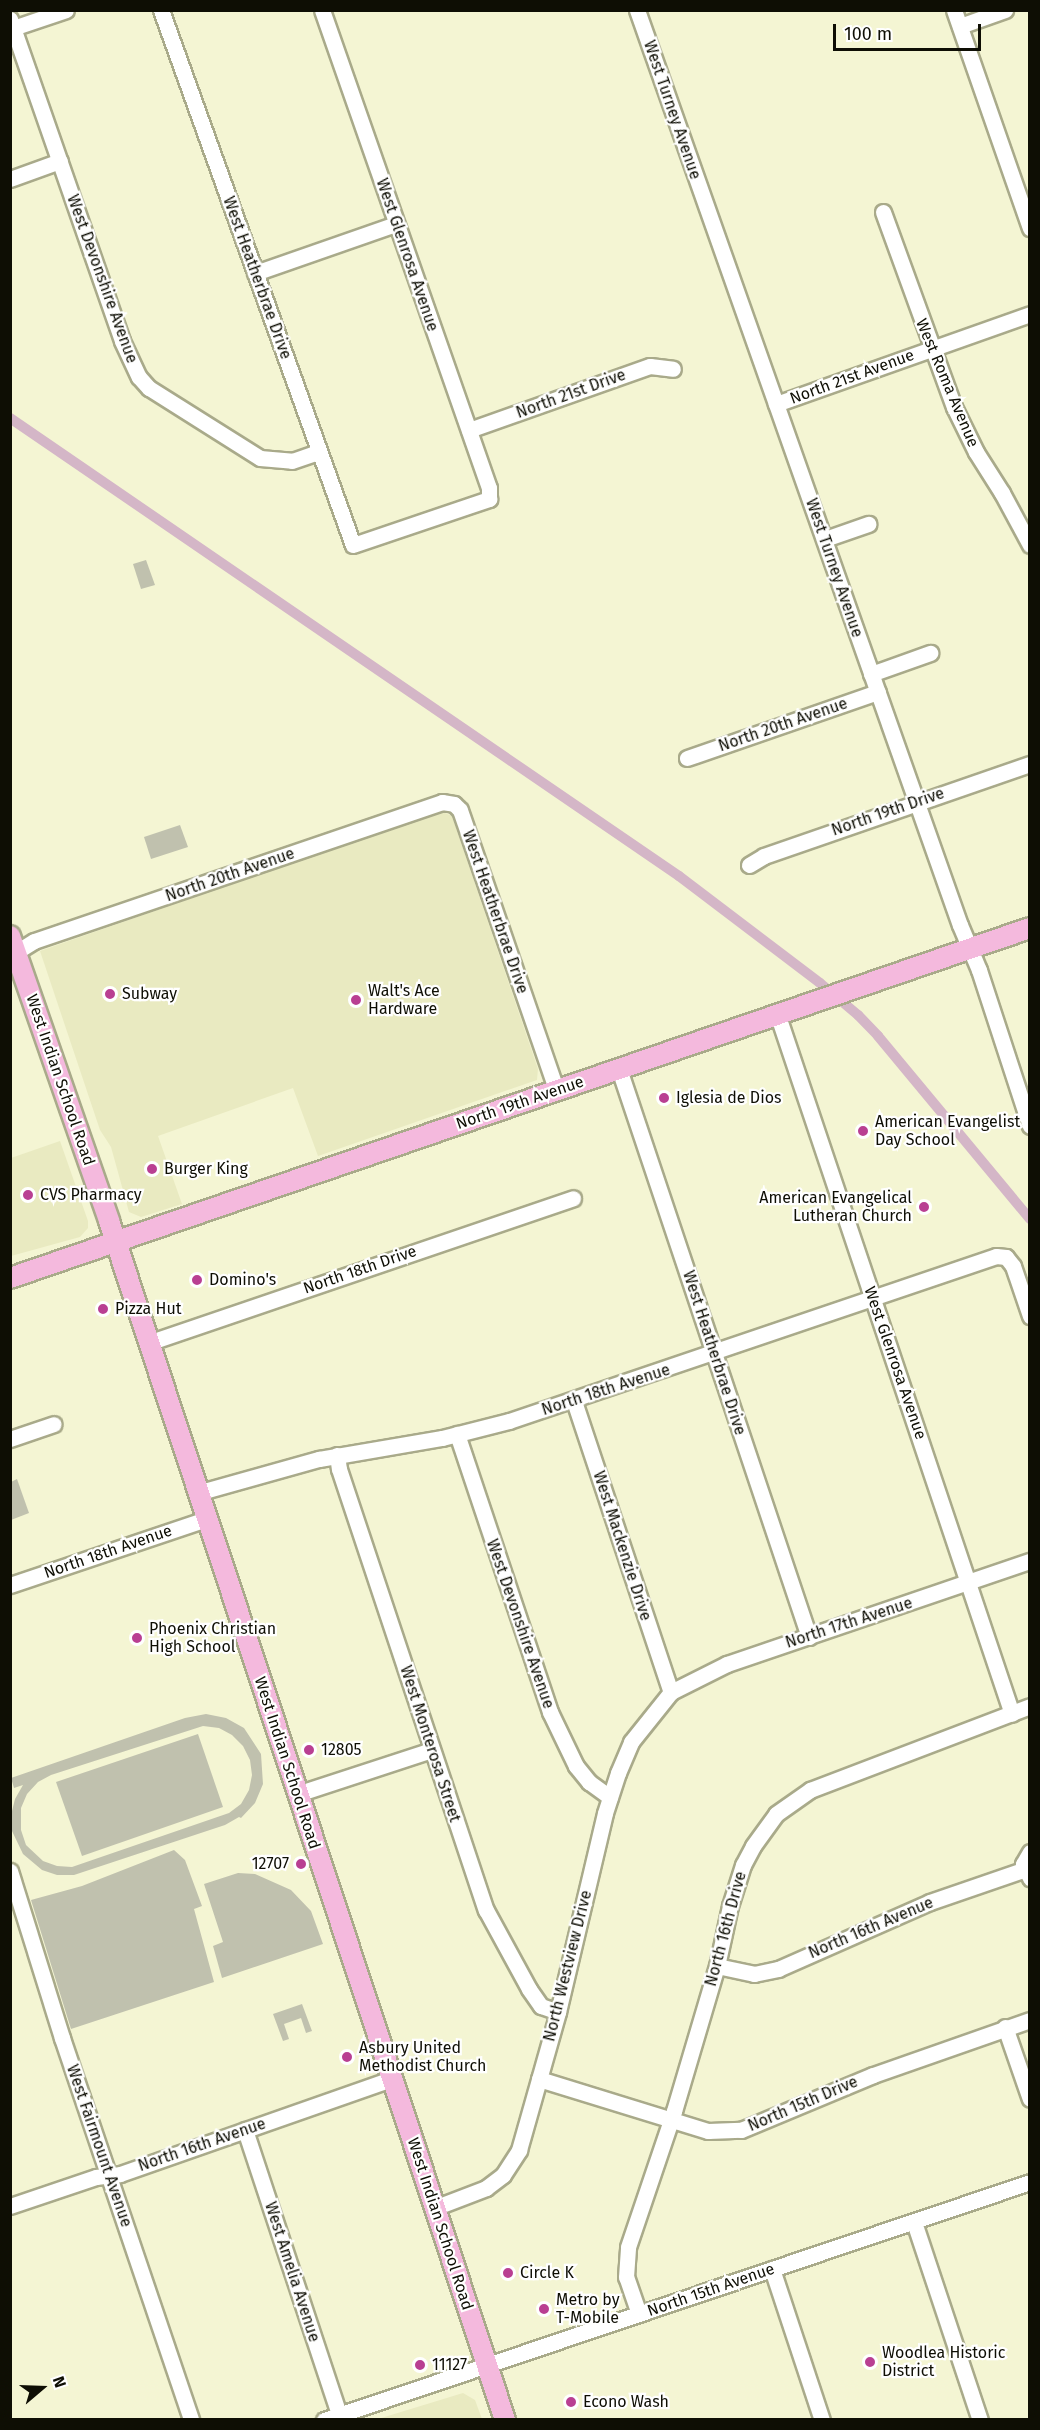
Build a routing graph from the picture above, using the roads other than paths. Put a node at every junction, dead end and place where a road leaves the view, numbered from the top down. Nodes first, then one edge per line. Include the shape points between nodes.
1 (66, 10) edge
2 (161, 10) edge
3 (322, 10) edge
4 (637, 10) edge
5 (954, 10) edge
6 (1005, 10) edge
7 (12, 25) edge
8 (960, 26) junction
9 (60, 161) junction
10 (10, 179) edge
11 (883, 212) dead end
12 (396, 225) junction
13 (1029, 228) edge
14 (255, 273) junction
15 (1029, 314) edge
16 (931, 349) junction
17 (673, 369) dead end
18 (776, 404) junction
19 (469, 430) junction
20 (318, 452) junction
21 (868, 524) dead end
22 (825, 539) junction
23 (353, 544) joint
24 (1029, 545) edge
25 (930, 653) dead end
26 (871, 674) junction
27 (878, 692) junction
28 (687, 758) dead end
29 (1029, 764) edge
30 (917, 803) junction
31 (454, 804) joint
32 (749, 865) dead end
33 (1029, 928) edge
34 (12, 948) edge
35 (970, 948) junction
36 (777, 1013) junction
37 (620, 1069) junction
38 (557, 1090) junction
39 (1029, 1126) edge
40 (573, 1198) dead end
41 (116, 1242) junction
42 (10, 1278) edge
43 (873, 1298) junction
44 (1029, 1316) edge
45 (148, 1343) junction
46 (714, 1353) junction
47 (574, 1401) junction
48 (54, 1424) dead end
49 (457, 1434) junction
50 (10, 1439) edge
51 (337, 1455) junction
52 (197, 1493) junction
53 (206, 1519) junction
54 (1029, 1561) edge
55 (968, 1583) junction
56 (10, 1585) edge
57 (809, 1637) junction
58 (671, 1692) junction
59 (1029, 1706) edge
60 (1012, 1714) junction
61 (432, 1750) junction
62 (297, 1794) junction
63 (610, 1797) junction
64 (1029, 1852) edge
65 (10, 1871) edge
66 (1026, 1874) edge
67 (13, 1891) edge
68 (717, 1966) junction
69 (558, 2012) junction
70 (1029, 2020) edge
71 (1005, 2027) junction
72 (391, 2079) junction
73 (539, 2079) junction
74 (1029, 2099) edge
75 (671, 2121) junction
76 (245, 2130) junction
77 (109, 2176) junction
78 (1029, 2182) edge
79 (10, 2206) edge
80 (434, 2208) junction
81 (914, 2222) junction
82 (772, 2269) junction
83 (639, 2314) junction
84 (486, 2365) junction
85 (339, 2414) junction
86 (191, 2420) edge
87 (324, 2420) edge
88 (505, 2420) edge
89 (822, 2420) edge
90 (980, 2420) edge

1 - 7 street
2 - 14 street, West Heatherbrae Drive
3 - 12 street, West Glenrosa Avenue
4 - 18 street, West Turney Avenue
5 - 8 street
6 - 8 street
7 - 9 street, West Devonshire Avenue
8 - 13 street
9 - 10 street
9 - 20 street, West Devonshire Avenue via 122,341 139,377 149,388 260,458 292,461
11 - 16 street, West Roma Avenue
12 - 14 street
12 - 19 street, West Glenrosa Avenue
14 - 20 street, West Heatherbrae Drive
15 - 16 street, North 21st Avenue
16 - 18 street, North 21st Avenue
16 - 24 street, West Roma Avenue via 976,452
17 - 19 street, North 21st Drive via 650,366
18 - 22 street, West Turney Avenue
19 - 23 street, West Glenrosa Avenue via 489,488 489,499
20 - 23 street, West Heatherbrae Drive
21 - 22 street
22 - 26 street, West Turney Avenue
25 - 26 street
26 - 27 street, West Turney Avenue
27 - 28 street, North 20th Avenue
27 - 30 street, West Turney Avenue
29 - 30 street, North 19th Drive
30 - 32 street, North 19th Drive via 764,856
30 - 35 street, West Turney Avenue
31 - 34 street, North 20th Avenue via 442,802
31 - 38 street, West Heatherbrae Drive via 460,810
33 - 35 main road, North 19th Avenue
34 - 41 main road, West Indian School Road
35 - 36 main road, North 19th Avenue
35 - 39 street, West Turney Avenue
36 - 37 main road, North 19th Avenue
36 - 43 street, West Glenrosa Avenue
37 - 38 main road, North 19th Avenue
37 - 46 street, West Heatherbrae Drive
38 - 41 main road, North 19th Avenue
40 - 45 street, North 18th Drive
41 - 42 main road, North 19th Avenue
41 - 45 main road, West Indian School Road
43 - 44 street, North 18th Avenue via 996,1256 1006,1257 1013,1266
43 - 46 street, North 18th Avenue
43 - 55 street, West Glenrosa Avenue
45 - 52 main road, West Indian School Road
46 - 47 street, North 18th Avenue
46 - 57 street, West Heatherbrae Drive
47 - 49 street, North 18th Avenue
47 - 58 street, West Mackenzie Drive
48 - 50 street
49 - 51 street, North 18th Avenue
49 - 63 street, West Devonshire Avenue via 550,1712 576,1766 589,1782
51 - 52 street, North 18th Avenue
51 - 61 street, West Monterosa Street
52 - 53 main road, West Indian School Road
53 - 56 street, North 18th Avenue
53 - 62 main road, West Indian School Road
54 - 55 street, North 17th Avenue
55 - 57 street, North 17th Avenue
55 - 60 street, West Glenrosa Avenue
57 - 58 street, North 17th Avenue via 728,1664
58 - 63 street, North Westview Drive via 631,1742
59 - 60 street, North 16th Drive
60 - 68 street, North 16th Drive via 810,1790 776,1814 743,1865
61 - 62 street
61 - 69 street, West Monterosa Street via 499,1937 541,2006
62 - 72 main road, West Indian School Road
63 - 69 street, North Westview Drive
64 - 66 street, North 16th Avenue via 1024,1858
65 - 67 street, West Fairmount Avenue
66 - 68 street, North 16th Avenue via 930,1902 778,1969 754,1974
67 - 77 street, West Fairmount Avenue
68 - 75 street, North 16th Drive
69 - 73 street, North Westview Drive
70 - 71 street, North 15th Drive
71 - 74 street
71 - 75 street, North 15th Drive via 873,2075 741,2130 708,2131
72 - 76 street, North 16th Avenue
72 - 80 main road, West Indian School Road
73 - 75 street, North 15th Drive
73 - 80 street, North Westview Drive via 519,2150 503,2175 486,2188
75 - 83 street, North 16th Drive via 625,2262
76 - 77 street, North 16th Avenue
76 - 85 street, West Amelia Avenue
77 - 79 street, North 16th Avenue
77 - 86 street, West Fairmount Avenue
78 - 81 street, North 15th Avenue
80 - 84 main road, West Indian School Road
81 - 82 street, North 15th Avenue
81 - 90 street
82 - 83 street, North 15th Avenue
82 - 89 street
83 - 84 street, North 15th Avenue
84 - 85 street, North 15th Avenue
84 - 88 main road, West Indian School Road
85 - 87 street, North 15th Avenue

